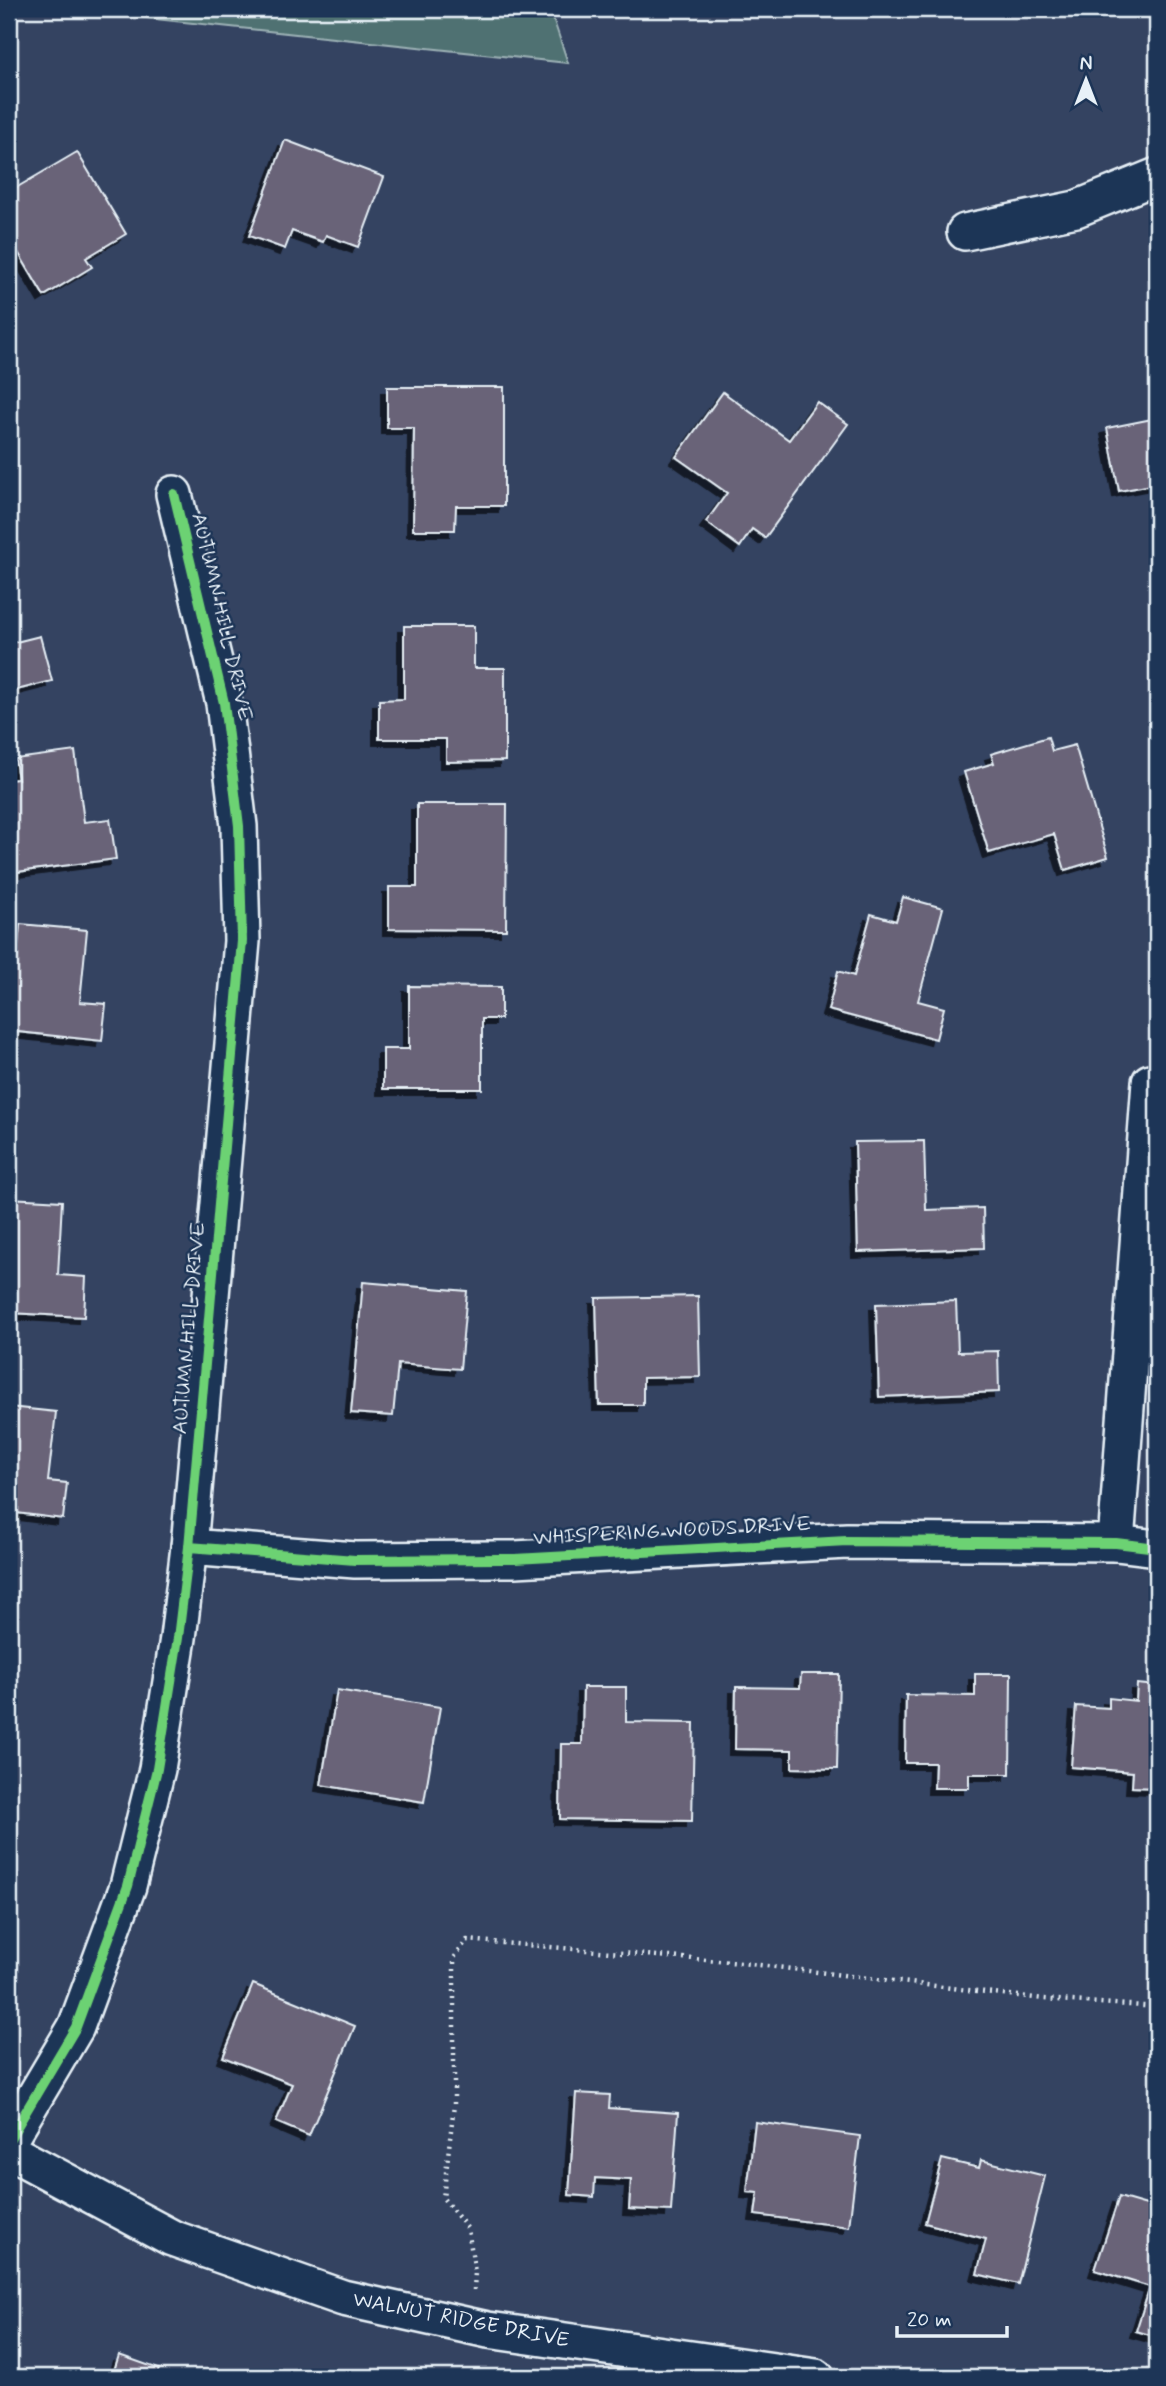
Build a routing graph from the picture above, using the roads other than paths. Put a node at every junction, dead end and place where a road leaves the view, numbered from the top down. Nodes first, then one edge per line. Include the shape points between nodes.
1 (1157, 176) edge
2 (965, 232) dead end
3 (174, 494) dead end
4 (1150, 1082) dead end
5 (1116, 1543) junction
6 (189, 1547) junction
7 (1157, 1548) edge
8 (9, 2140) edge
9 (9, 2151) edge
10 (816, 2377) edge

1 - 2 street via 1076,209
3 - 6 street, AUTUMN HILL DRIVE via 224,703 239,826 243,942
4 - 5 street
5 - 6 street, WHISPERING WOODS DRIVE via 847,1541 514,1559 355,1560
5 - 7 street, WHISPERING WOODS DRIVE
6 - 8 street, AUTUMN HILL DRIVE via 158,1769 128,1886 76,2027
9 - 10 street, WALNUT RIDGE DRIVE via 172,2238 343,2298 488,2330

